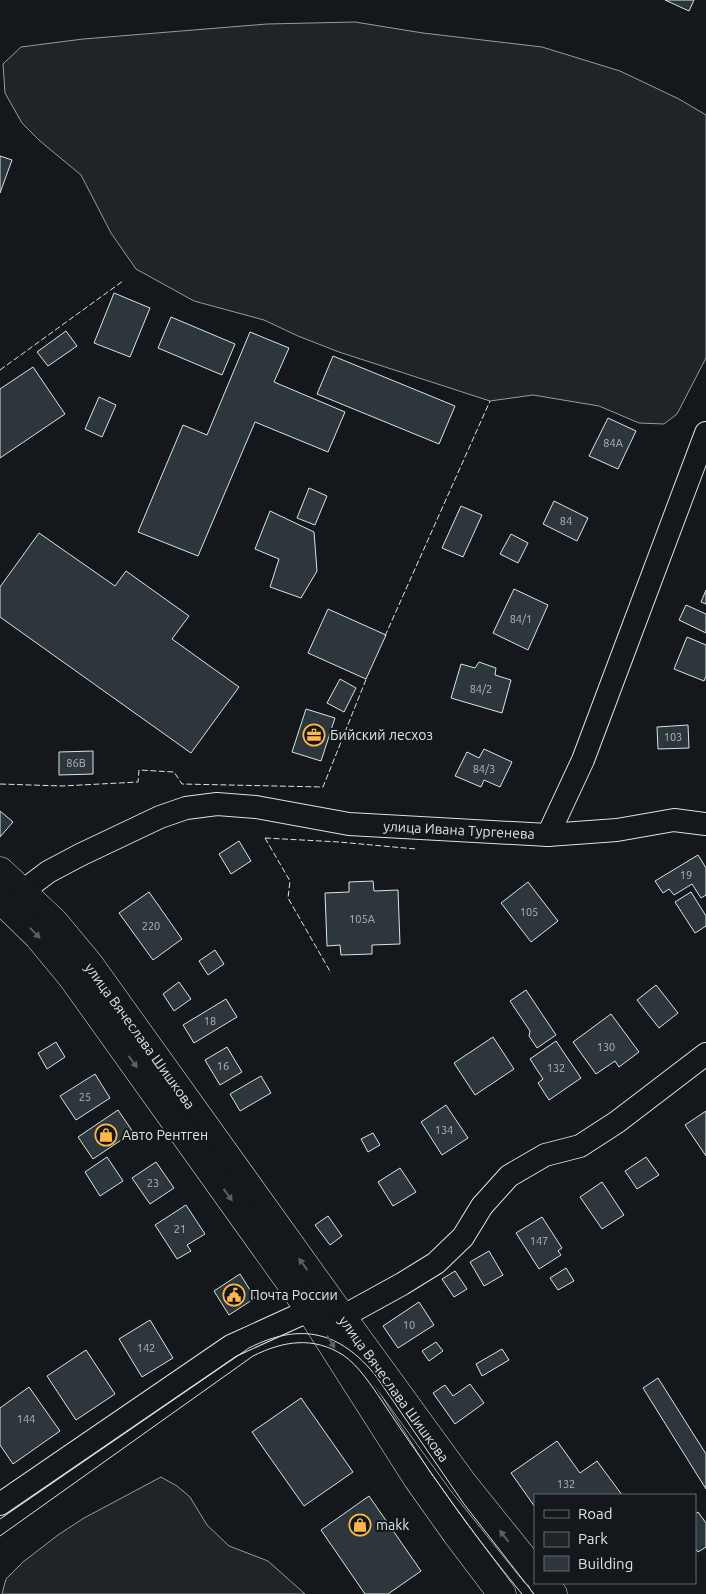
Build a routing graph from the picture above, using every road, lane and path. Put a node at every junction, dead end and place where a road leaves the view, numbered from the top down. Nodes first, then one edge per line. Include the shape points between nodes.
1 (706, 433) edge
2 (706, 824) edge
3 (548, 835) junction
4 (0, 871) edge
5 (8, 903) edge
6 (706, 1054) edge
7 (310, 1310) junction
8 (342, 1317) junction
9 (0, 1504) edge
10 (534, 1572) edge
11 (544, 1584) edge
12 (502, 1594) edge
13 (553, 1594) edge

1 - 3 street, улица Ивана Тургенева via 583,760
2 - 3 street via 674,820 617,830
3 - 5 street, улица Ивана Тургенева via 349,824 256,807 218,804 186,808 80,854 48,872
4 - 5 main road, улица Вячеслава Шишкова
5 -> 7 main road, улица Вячеслава Шишкова via 72,977
8 -> 5 main road, улица Вячеслава Шишкова via 89,964 54,922
6 - 8 street via 618,1122 580,1146 545,1155 509,1176 482,1206 463,1237 436,1263
7 - 9 street via 232,1346
7 -> 12 main road, улица Вячеслава Шишкова via 417,1478
10 -> 8 main road, улица Вячеслава Шишкова via 462,1482
11 - 13 main road

